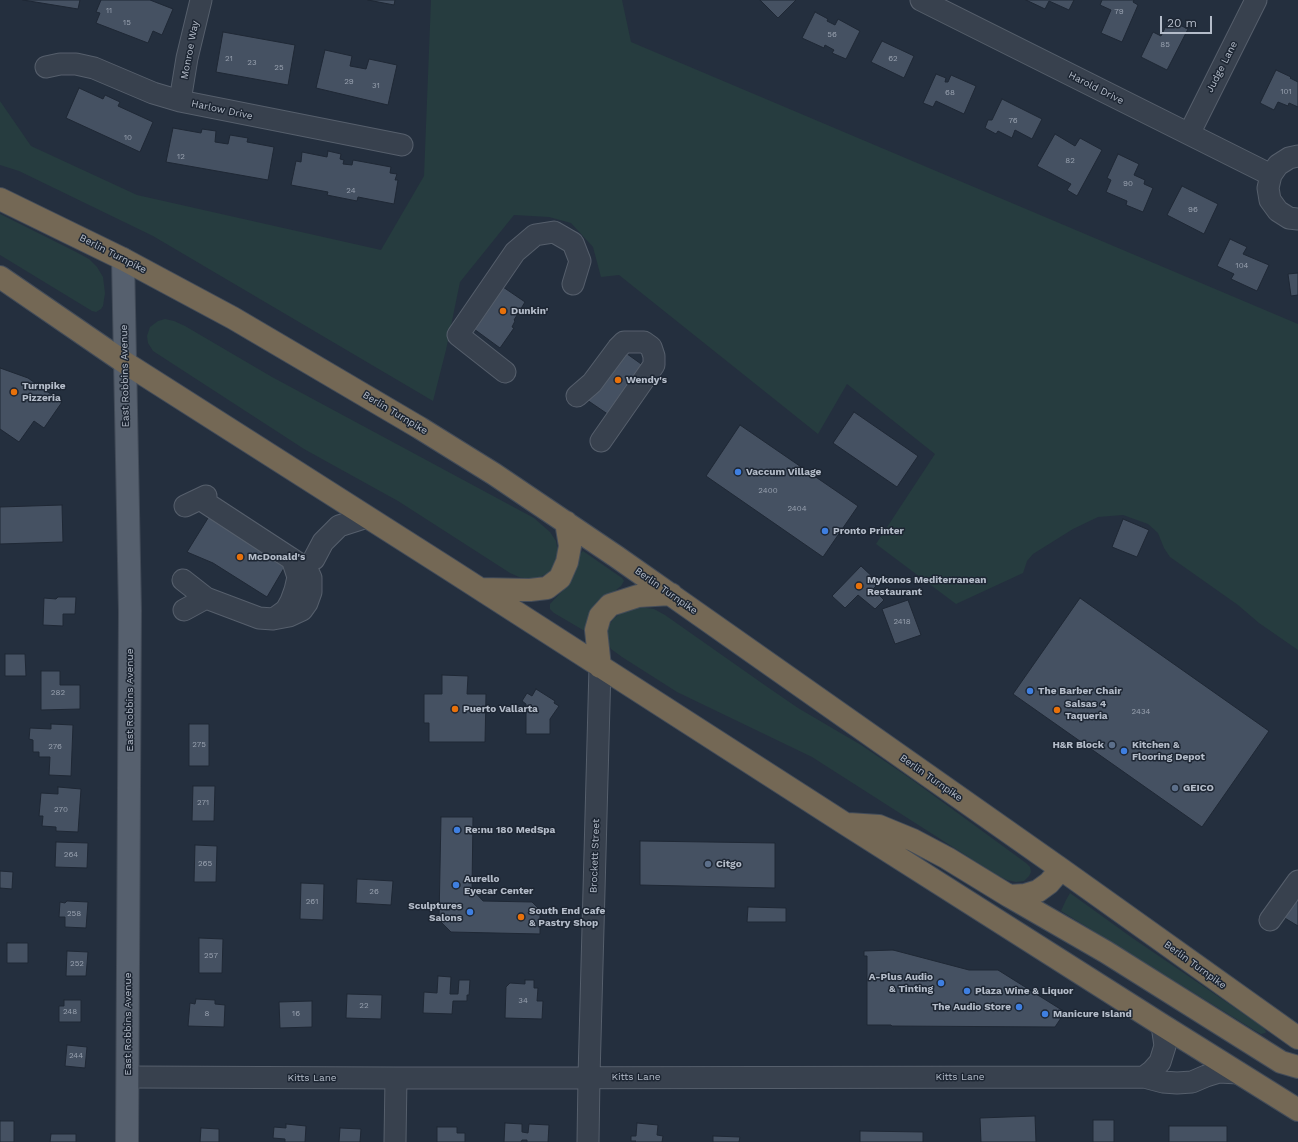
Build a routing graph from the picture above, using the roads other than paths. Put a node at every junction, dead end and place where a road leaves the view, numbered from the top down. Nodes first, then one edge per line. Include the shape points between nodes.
1 (201, 0) edge
2 (921, 0) edge
3 (1256, 0) edge
4 (46, 67) dead end
5 (180, 101) junction
6 (1189, 134) junction
7 (402, 145) dead end
8 (1298, 156) edge
9 (1271, 175) junction
10 (0, 198) edge
11 (1298, 220) edge
12 (123, 259) junction
13 (0, 277) edge
14 (573, 284) dead end
15 (124, 362) junction
16 (505, 372) dead end
17 (578, 396) dead end
18 (601, 441) dead end
19 (185, 506) dead end
20 (367, 517) junction
21 (566, 522) junction
22 (314, 559) dead end
23 (183, 580) dead end
24 (482, 589) junction
25 (671, 594) junction
26 (206, 598) junction
27 (184, 610) dead end
28 (600, 667) junction
29 (844, 824) junction
30 (1061, 868) junction
31 (1298, 881) edge
32 (1009, 896) junction
33 (1270, 920) dead end
34 (1162, 1025) junction
35 (1298, 1038) edge
36 (1298, 1067) edge
37 (1239, 1073) junction
38 (128, 1077) junction
39 (589, 1077) junction
40 (1144, 1077) junction
41 (396, 1078) junction
42 (1298, 1110) edge
43 (127, 1142) edge
44 (395, 1142) edge
45 (588, 1142) edge

1 - 5 street, Monroe Way
2 - 6 street, Harold Drive
3 - 6 street, Judge Lane
4 - 5 street, Harlow Drive via 68,64 94,68
5 - 7 street, Harlow Drive
6 - 9 street, Harold Drive
8 - 9 street via 1283,161
9 - 11 street via 1268,188 1274,206 1283,215
10 - 12 highway, Berlin Turnpike
12 - 15 main road, East Robbins Avenue
12 - 21 highway, Berlin Turnpike via 233,318 366,395
13 - 15 highway
14 - 16 street via 580,261 573,243 554,232 535,235 515,252 458,335
15 - 20 highway
15 - 38 main road, East Robbins Avenue via 130,611
17 - 18 street via 592,383 624,342 644,342 651,347 654,365
19 - 26 street via 206,496 206,503 307,569 311,578 311,592 307,603 302,610 289,616 259,618
20 - 22 street via 339,526 323,542
20 - 24 highway
21 - 24 highway via 570,546 560,578 547,588
21 - 25 highway, Berlin Turnpike
23 - 26 street
24 - 28 highway
25 - 28 highway via 638,596 610,605 600,616 596,630
25 - 30 highway, Berlin Turnpike
26 - 27 street
28 - 29 highway
28 - 39 street, Brockett Street
29 - 32 highway via 879,826 914,840
29 - 34 highway
30 - 32 highway via 1049,883 1038,891
30 - 35 highway, Berlin Turnpike
31 - 33 street
32 - 36 highway via 1113,956 1281,1062
34 - 37 highway
34 - 40 street via 1165,1046 1160,1062
37 - 40 street, Kitts Lane via 1219,1072 1192,1082 1177,1083
37 - 42 highway
38 - 41 street, Kitts Lane
38 - 43 main road, East Robbins Avenue
39 - 40 street, Kitts Lane
39 - 41 street, Kitts Lane
39 - 45 street, Brockett Street
41 - 44 street

